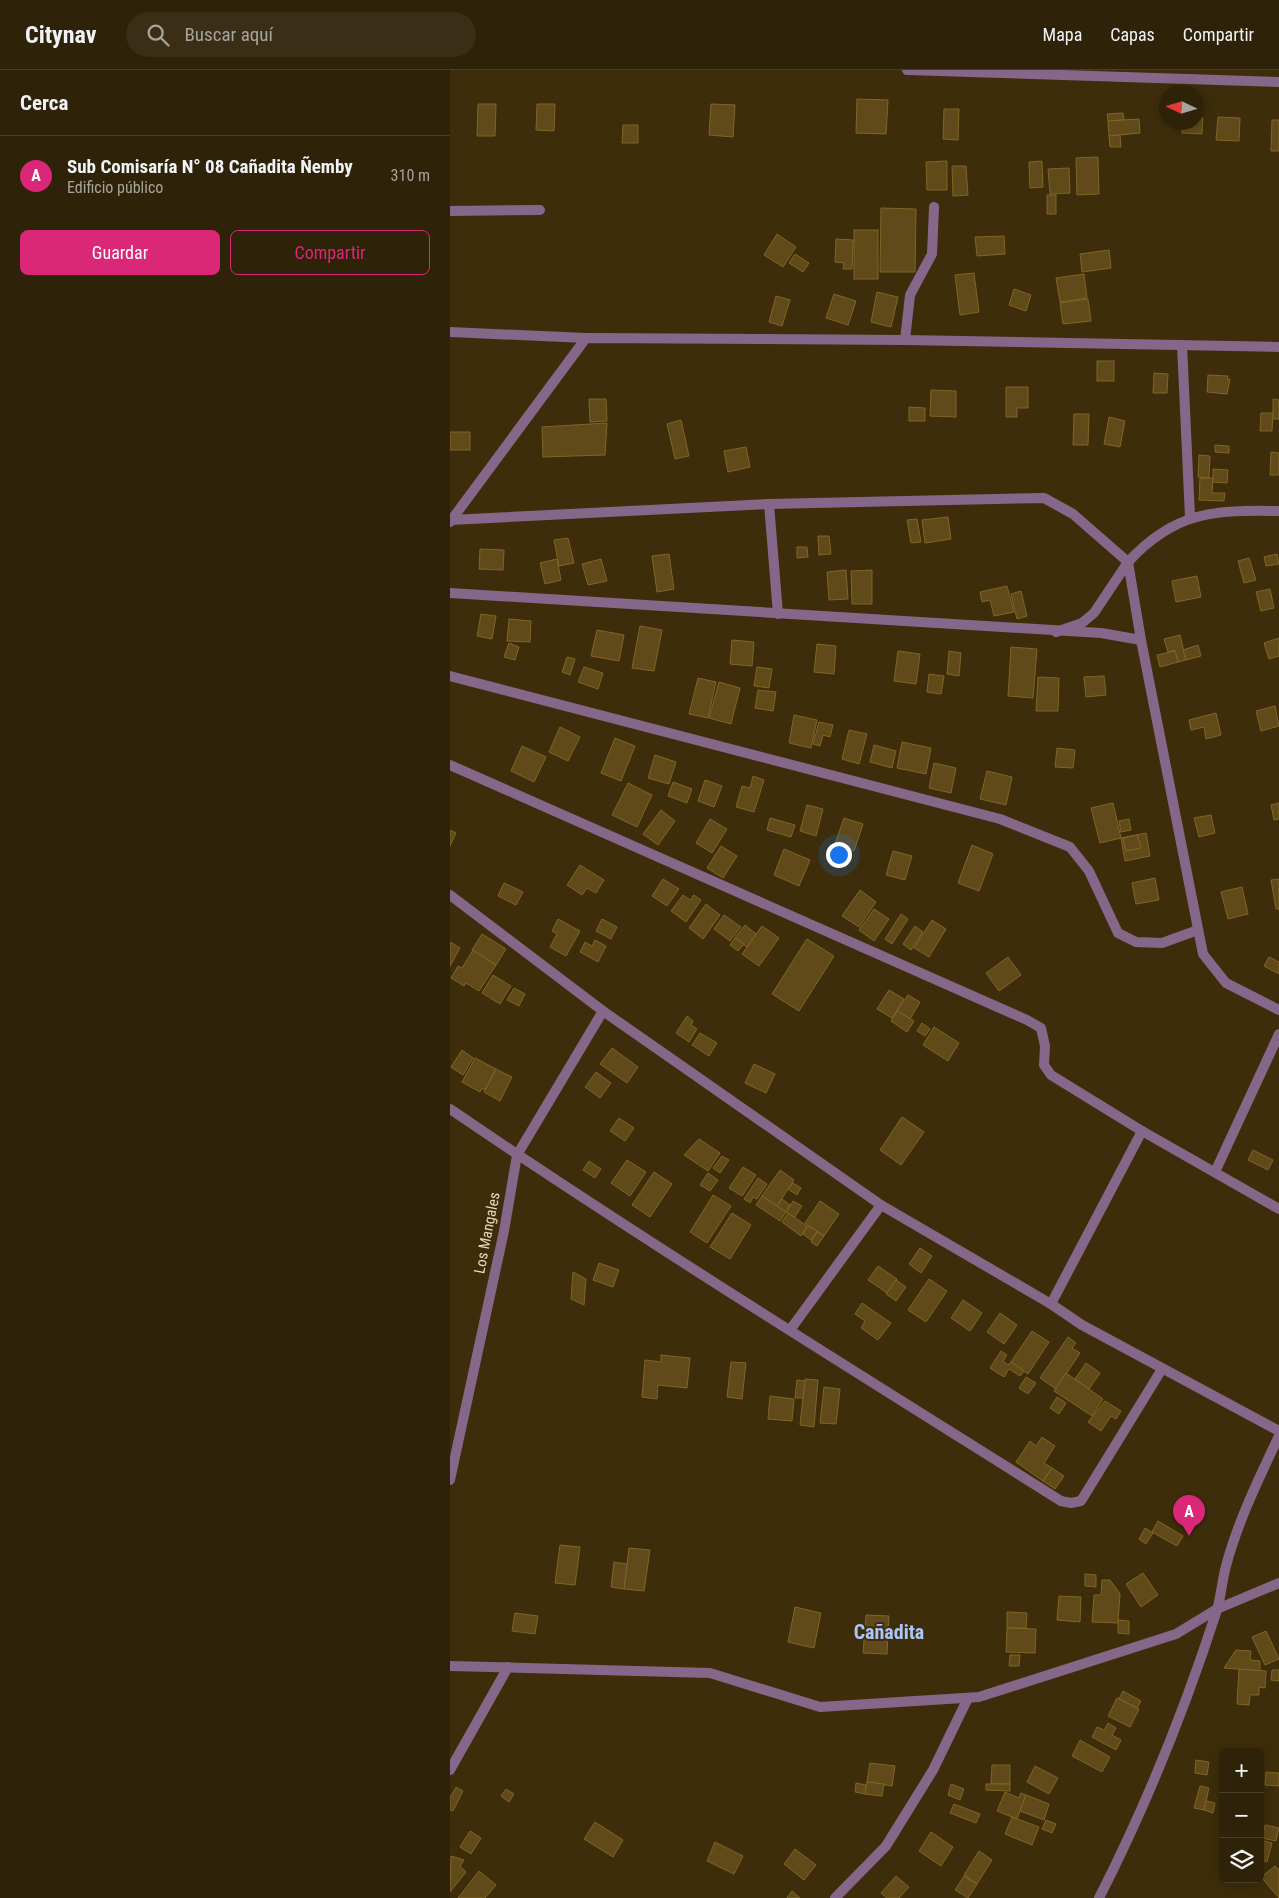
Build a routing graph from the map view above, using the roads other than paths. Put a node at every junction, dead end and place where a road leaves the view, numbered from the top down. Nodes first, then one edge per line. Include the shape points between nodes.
1 (907, 70) edge
2 (1071, 72) edge
3 (1279, 82) edge
4 (934, 207) dead end
5 (540, 210) dead end
6 (450, 211) edge
7 (450, 332) edge
8 (586, 338) junction
9 (905, 340) junction
10 (1182, 345) junction
11 (1279, 347) edge
12 (769, 504) junction
13 (1279, 512) edge
14 (1190, 517) junction
15 (451, 521) edge
16 (1128, 562) junction
17 (450, 593) edge
18 (778, 614) junction
19 (1056, 632) junction
20 (1141, 640) junction
21 (450, 676) edge
22 (450, 765) edge
23 (450, 895) edge
24 (1198, 930) junction
25 (602, 1010) junction
26 (1279, 1010) edge
27 (1279, 1034) edge
28 (450, 1109) edge
29 (1142, 1131) junction
30 (517, 1154) junction
31 (1215, 1172) junction
32 (881, 1205) junction
33 (1279, 1208) edge
34 (1050, 1304) junction
35 (790, 1330) junction
36 (1162, 1369) junction
37 (1279, 1430) edge
38 (1279, 1436) edge
39 (450, 1480) edge
40 (1279, 1583) edge
41 (1217, 1609) junction
42 (450, 1666) edge
43 (508, 1667) junction
44 (968, 1698) junction
45 (450, 1770) edge
46 (835, 1898) edge
47 (1099, 1898) edge

1 - 2 street
2 - 3 street
4 - 9 street via 932,254 910,295
5 - 6 street
7 - 8 street
8 - 9 street
8 - 15 street
9 - 10 street
10 - 11 street
10 - 14 street
12 - 15 street
12 - 16 street via 1044,498 1073,514
12 - 18 street
13 - 14 street via 1235,510
14 - 16 street via 1159,534
16 - 19 street via 1094,613 1082,623
16 - 20 street
17 - 18 street
18 - 19 street
19 - 20 street
20 - 24 street
21 - 24 street via 1000,819 1070,847 1089,871 1118,933 1136,942 1162,943
22 - 29 street via 1028,1020 1041,1028 1045,1046 1044,1065 1051,1075
23 - 25 street
24 - 26 street via 1204,954 1226,983
25 - 30 street, Los Mangales
25 - 32 street
27 - 31 street
28 - 30 street
29 - 31 street
29 - 34 street
30 - 35 street
30 - 39 street, Los Mangales via 504,1230
31 - 33 street
32 - 34 street
32 - 35 street
34 - 36 street
35 - 36 street via 1070,1504 1081,1502
36 - 37 street
38 - 41 street via 1250,1499 1226,1565
40 - 41 street
41 - 44 street via 1176,1634
41 - 47 street via 1173,1732 1121,1855
42 - 43 street
43 - 44 street via 710,1673 820,1707
43 - 45 street
44 - 46 street via 933,1770 886,1846

